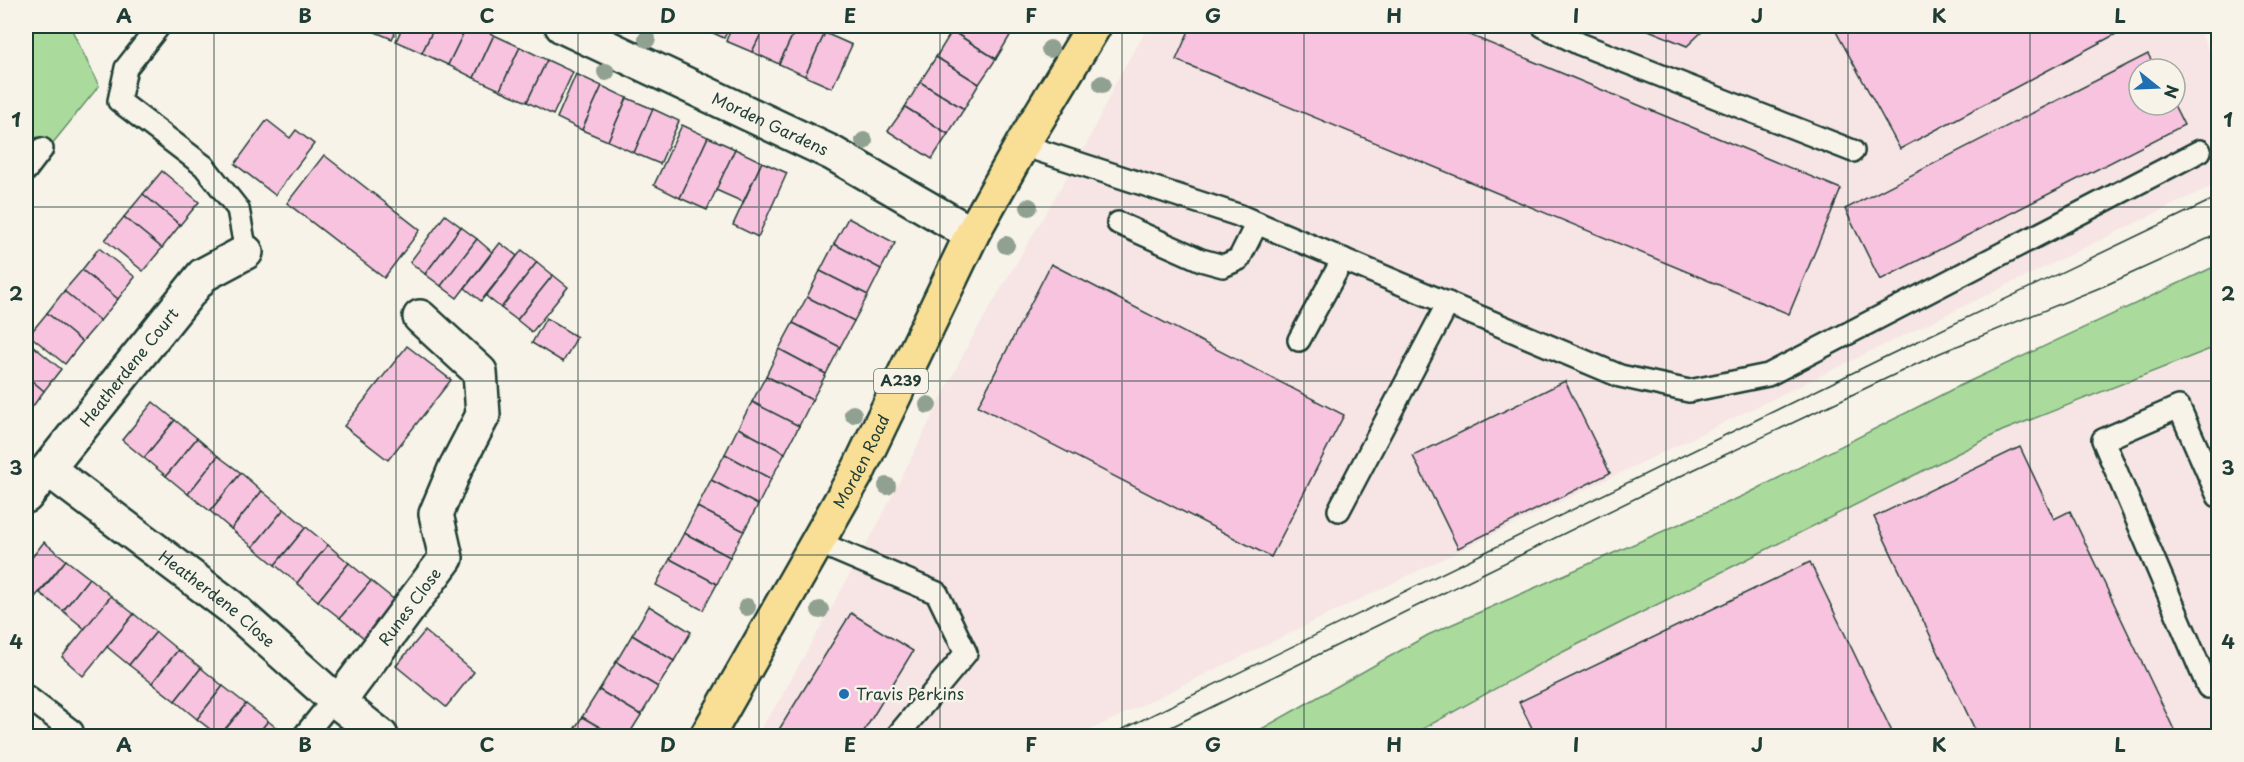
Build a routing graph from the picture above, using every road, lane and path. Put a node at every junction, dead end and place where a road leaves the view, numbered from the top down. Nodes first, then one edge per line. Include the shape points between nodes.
1 (159, 26) edge
2 (562, 26) edge
3 (1094, 26) edge
4 (1543, 26) edge
5 (1022, 145) junction
6 (42, 149) dead end
7 (1853, 151) dead end
8 (2200, 151) dead end
9 (26, 171) edge
10 (1118, 223) dead end
11 (1257, 223) junction
12 (972, 234) junction
13 (246, 252) joint
14 (1343, 260) junction
15 (1448, 303) junction
16 (420, 317) dead end
17 (1299, 340) dead end
18 (48, 469) junction
19 (26, 496) edge
20 (2218, 496) edge
21 (1339, 510) dead end
22 (817, 542) junction
23 (2208, 687) dead end
24 (26, 696) edge
25 (336, 701) junction
26 (73, 736) edge
27 (304, 736) edge
28 (381, 736) edge
29 (707, 736) edge
30 (897, 736) edge

1 - 13 lane via 126,68 119,101 204,166 238,208
2 - 12 street, Morden Gardens via 832,153
3 - 5 main road, Morden Road / A239
4 - 7 lane
5 - 11 lane
5 - 12 main road, Morden Road / A239
6 - 9 lane
8 - 15 lane via 1768,375 1689,391 1620,376
10 - 11 lane via 1223,266 1239,259
11 - 14 lane
12 - 22 main road, Morden Road / A239 via 859,470
13 - 18 street, Heatherdene Court via 203,275
14 - 15 lane
14 - 17 lane
15 - 21 lane
16 - 25 street, Runes Close via 480,372 483,415 436,514 446,558
18 - 19 street, Heatherdene Court
18 - 25 street, Heatherdene Close via 231,607
20 - 23 lane via 2179,407 2103,440
22 - 29 main road, Morden Road / A239
22 - 30 lane via 937,593 966,653
24 - 26 lane via 72,731
25 - 27 lane
25 - 28 street, Heatherdene Close

